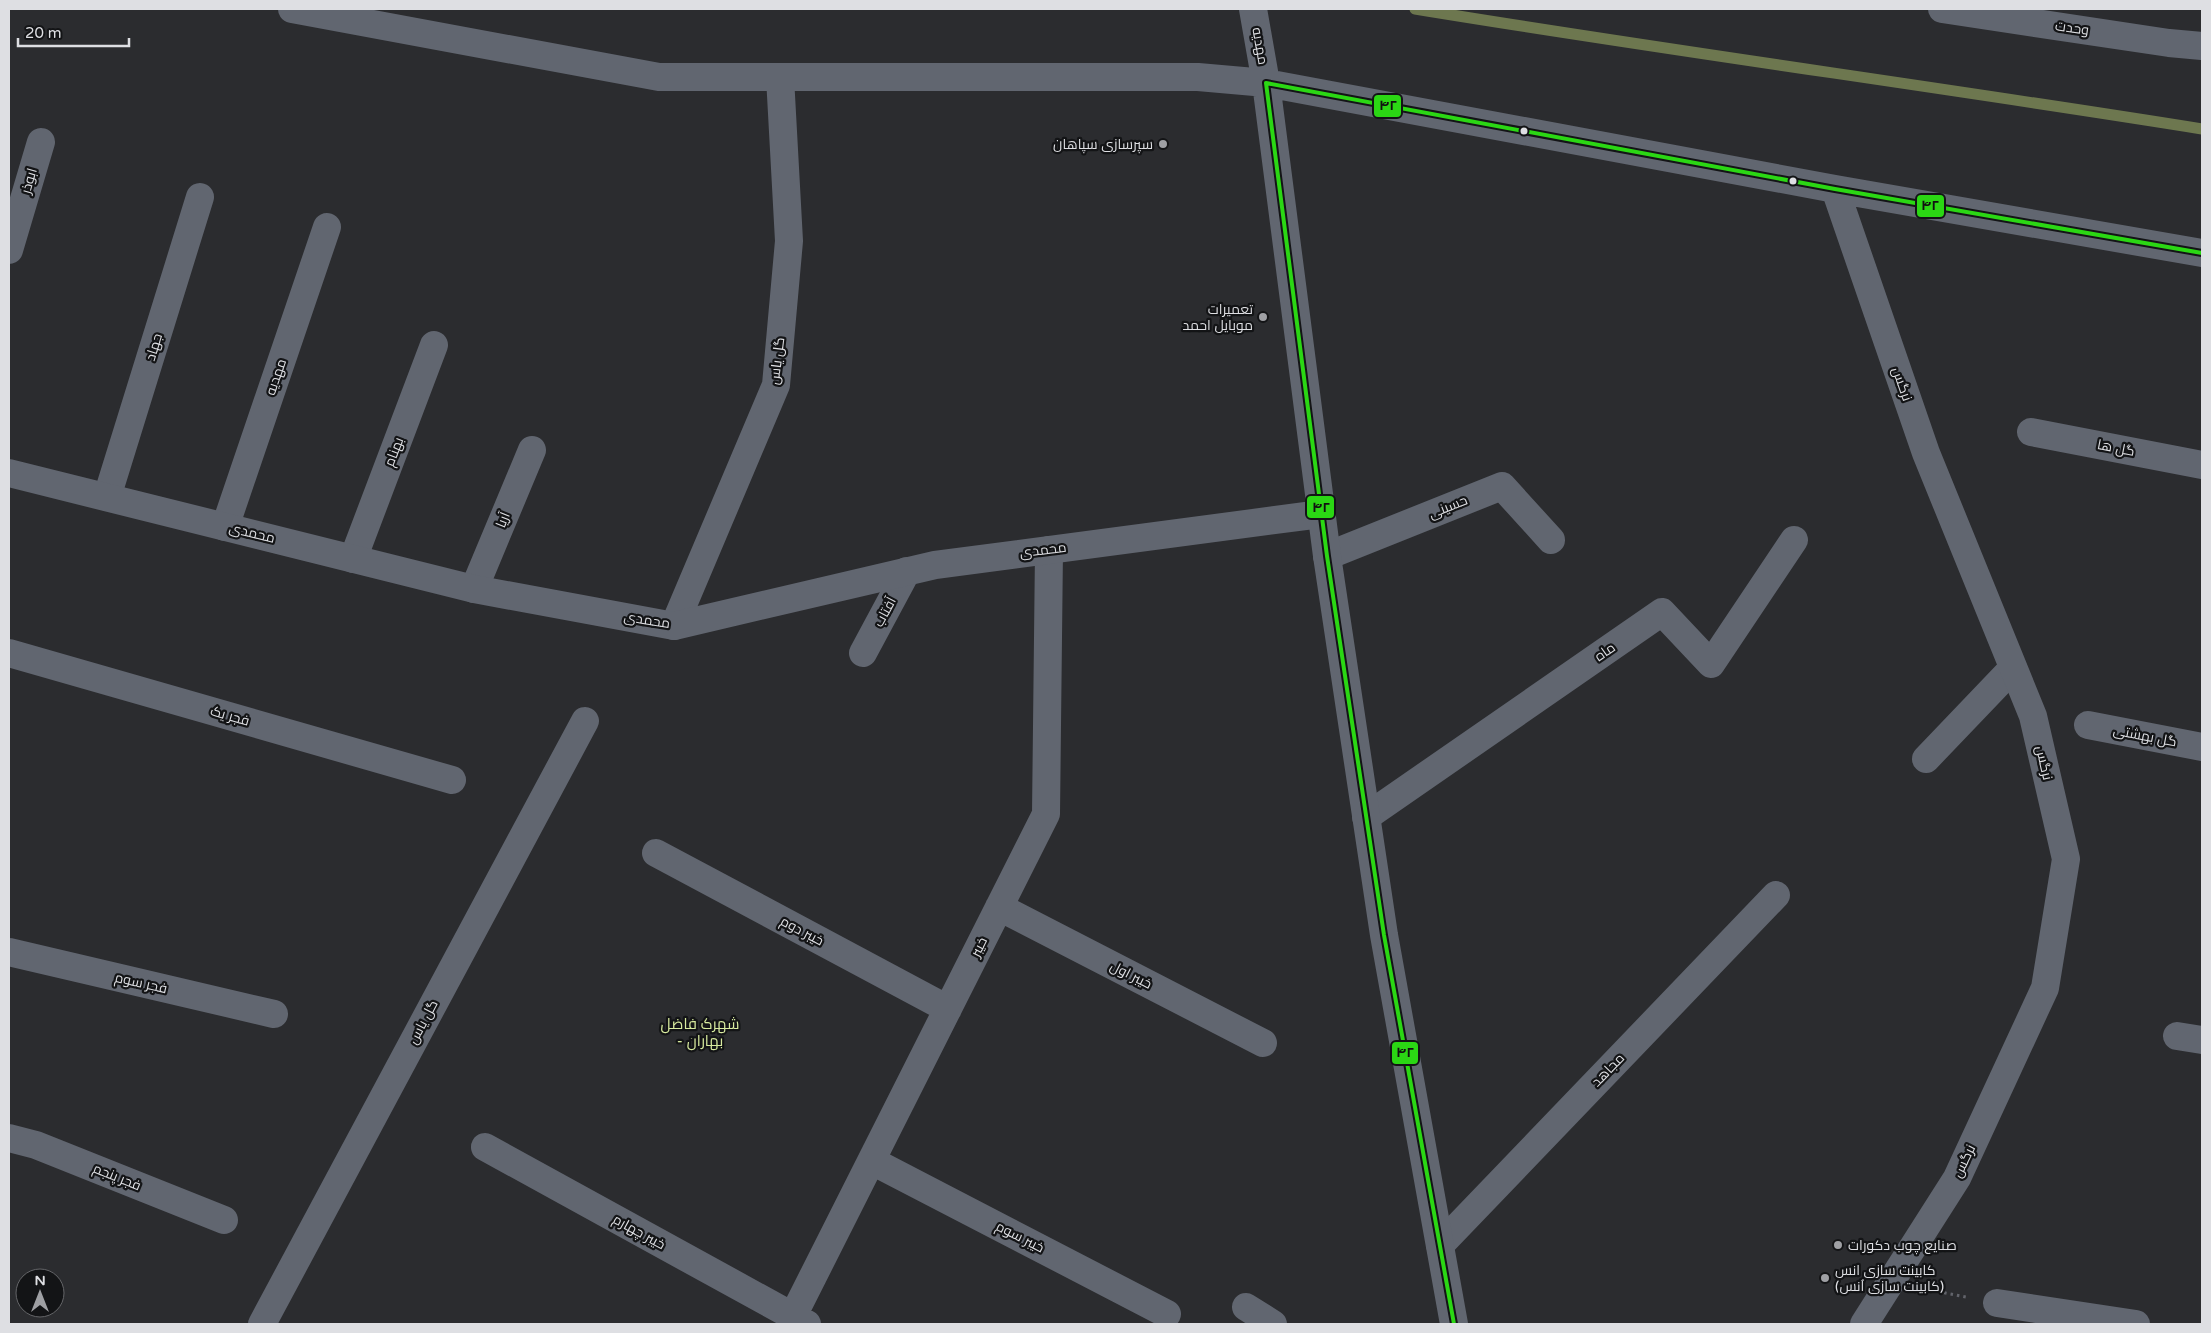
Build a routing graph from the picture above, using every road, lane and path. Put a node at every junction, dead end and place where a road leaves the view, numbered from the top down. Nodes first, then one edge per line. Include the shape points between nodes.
1 (292, 9) edge
2 (1253, 9) edge
3 (1942, 9) edge
4 (2202, 46) edge
5 (780, 77) junction
6 (1266, 83) junction
7 (40, 142) dead end
8 (1835, 189) junction
9 (200, 197) dead end
10 (327, 227) dead end
11 (9, 250) edge
12 (2202, 253) edge
13 (434, 345) dead end
14 (2031, 432) dead end
15 (532, 450) dead end
16 (2202, 465) edge
17 (9, 473) edge
18 (107, 497) junction
19 (1321, 514) junction
20 (226, 527) junction
21 (1551, 540) dead end
22 (1794, 540) dead end
23 (1049, 550) junction
24 (1327, 556) junction
25 (353, 559) junction
26 (907, 571) junction
27 (474, 589) junction
28 (674, 626) junction
29 (9, 653) edge
30 (863, 653) dead end
31 (2013, 668) junction
32 (585, 721) dead end
33 (2088, 725) dead end
34 (2202, 747) edge
35 (1926, 759) dead end
36 (452, 780) dead end
37 (1366, 817) junction
38 (656, 853) dead end
39 (1776, 895) dead end
40 (999, 907) junction
41 (9, 952) edge
42 (948, 1009) junction
43 (274, 1014) dead end
44 (1263, 1043) dead end
45 (9, 1138) edge
46 (485, 1147) dead end
47 (872, 1161) junction
48 (224, 1220) dead end
49 (1440, 1244) junction
50 (1890, 1283) junction
51 (1997, 1303) joint
52 (1246, 1307) dead end
53 (1167, 1314) dead end
54 (800, 1320) edge
55 (262, 1324) edge
56 (1273, 1324) edge
57 (1454, 1324) edge
58 (1864, 1324) edge
59 (2136, 1324) edge

1 - 5 street via 659,77
2 - 6 street, مهدیه
3 - 4 street, وحدت
5 - 6 street via 1198,77
5 - 28 street, گل یاس via 789,241 776,385
6 - 8 street
6 - 19 street, مهدیه
7 - 11 street, ابوذر
8 - 12 street
8 - 31 street, نرگس via 1926,453
9 - 18 street, جهاد
10 - 20 street, مهدیه
13 - 25 street, بهنام
14 - 16 street, گل ها
15 - 27 street, آریا
17 - 18 street, محمدی
18 - 20 street, محمدی
19 - 23 street, محمدی
19 - 24 street, مهدیه
20 - 25 street, محمدی
21 - 24 street, حسینی via 1502,486
22 - 37 street, ماه via 1711,664 1662,612
23 - 26 street, محمدی
23 - 40 street, خیبر via 1046,814
24 - 37 street, مهدیه
25 - 27 street, محمدی
26 - 28 street, محمدی
26 - 30 street, آفتاب
27 - 28 street, محمدی
29 - 36 street, فجر یک
31 - 35 street
31 - 50 street, نرگس via 2033,716 2066,859 2045,988 1957,1178
32 - 55 street, گل یاس
33 - 34 street, گل بهشتی
37 - 49 street, مهدیه
38 - 42 street, خیبر دوم
39 - 49 street, مجاهد
40 - 42 street, خیبر
40 - 44 street, خیبر اول
41 - 43 street, فجر سوم
42 - 47 street, خیبر
45 - 48 street, فجر پنجم via 36,1145
46 - 54 street, خیبر چهارم
47 - 53 street, خیبر سوم
47 - 54 street, خیبر
49 - 57 street, مهدیه
50 - 51 path
50 - 58 street, نرگس
51 - 59 street
52 - 56 street

